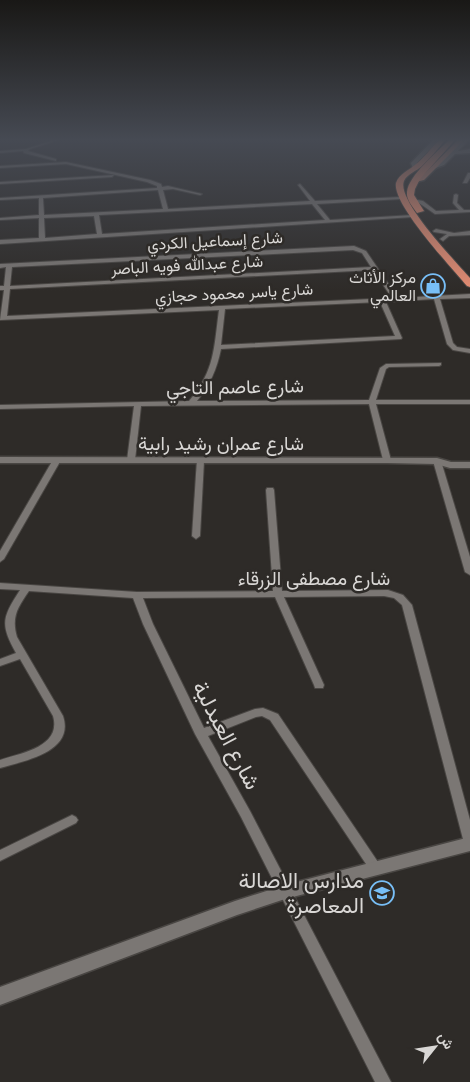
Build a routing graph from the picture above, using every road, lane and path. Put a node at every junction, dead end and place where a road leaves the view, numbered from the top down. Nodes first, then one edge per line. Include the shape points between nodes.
1 (126, 190) edge
2 (160, 190) edge
3 (184, 190) edge
4 (304, 190) edge
5 (401, 190) edge
6 (411, 190) edge
7 (200, 194) dead end
8 (456, 195) dead end
9 (41, 197) junction
10 (401, 198) junction
11 (0, 199) edge
12 (412, 200) junction
13 (313, 202) junction
14 (166, 210) junction
15 (470, 211) edge
16 (463, 212) junction
17 (96, 214) junction
18 (413, 216) junction
19 (40, 217) junction
20 (0, 219) edge
21 (329, 222) junction
22 (436, 231) junction
23 (470, 233) edge
24 (455, 234) junction
25 (100, 236) junction
26 (42, 239) junction
27 (443, 239) junction
28 (0, 242) edge
29 (0, 266) edge
30 (9, 266) junction
31 (375, 268) junction
32 (470, 269) edge
33 (470, 284) edge
34 (3, 288) edge
35 (470, 296) edge
36 (436, 297) junction
37 (396, 299) junction
38 (382, 300) junction
39 (222, 307) junction
40 (2, 318) edge
41 (219, 347) junction
42 (470, 351) edge
43 (439, 364) dead end
44 (372, 402) junction
45 (470, 402) edge
46 (191, 403) junction
47 (138, 406) junction
48 (0, 407) edge
49 (57, 460) junction
50 (131, 460) junction
51 (387, 460) junction
52 (470, 460) edge
53 (1, 461) edge
54 (200, 461) junction
55 (440, 462) junction
56 (470, 465) edge
57 (270, 490) dead end
58 (196, 536) dead end
59 (0, 559) edge
60 (470, 572) edge
61 (0, 586) edge
62 (26, 589) junction
63 (278, 594) junction
64 (137, 595) junction
65 (22, 655) junction
66 (0, 662) edge
67 (319, 685) dead end
68 (201, 734) junction
69 (0, 764) edge
70 (72, 820) dead end
71 (470, 843) edge
72 (0, 856) edge
73 (376, 869) junction
74 (285, 892) junction
75 (0, 996) edge
76 (383, 1082) edge

1 - 9 street
2 - 14 street
3 - 7 street
4 - 13 street
5 - 10 highway
6 - 12 highway
8 - 16 street via 455,203
9 - 11 street
9 - 19 street
10 - 13 street
10 - 18 highway
12 - 16 street via 421,202 435,213
12 - 22 highway
13 - 14 street
13 - 21 street
14 - 17 street
15 - 16 street
17 - 19 street
17 - 25 street
18 - 21 street
18 - 33 highway
19 - 20 street
19 - 26 street
21 - 25 street
22 - 24 street
22 - 27 highway
23 - 24 street
24 - 27 street
25 - 26 street
26 - 28 street
27 - 32 highway
29 - 30 street, شارع إسماعيل الكردي
30 - 31 street, شارع إسماعيل الكردي via 349,248 364,252
30 - 34 street
31 - 34 street, شارع عبدالله فويه الباصر
31 - 37 street, شارع إسماعيل الكردي
34 - 40 street
35 - 36 street, شارع ياسر محمود حجازي
36 - 37 street, شارع ياسر محمود حجازي
36 - 42 street via 450,344
37 - 38 street, شارع ياسر محمود حجازي
38 - 39 street, شارع ياسر محمود حجازي
38 - 41 street via 399,338
39 - 40 street, شارع ياسر محمود حجازي
39 - 41 street
41 - 46 street via 210,378
43 - 44 street via 385,366
44 - 45 street, شارع عاصم التاجي
44 - 46 street, شارع عاصم التاجي
44 - 51 street
46 - 47 street, شارع عاصم التاجي
47 - 48 street, شارع عاصم التاجي
47 - 50 street
49 - 50 street, شارع عمران رشيد رابية
49 - 53 street, شارع عمران رشيد رابية
49 - 59 street
50 - 54 street, شارع عمران رشيد رابية
51 - 54 street, شارع عمران رشيد رابية
51 - 55 street, شارع عمران رشيد رابية
52 - 55 street, شارع عمران رشيد رابية
54 - 58 street
55 - 56 street, شارع عمران رشيد رابية
55 - 60 street
57 - 63 street
61 - 62 street, شارع مصطفى الزرقاء
62 - 64 street, شارع مصطفى الزرقاء
62 - 65 street via 8,622
63 - 64 street, شارع مصطفى الزرقاء
63 - 67 street
63 - 71 street, شارع مصطفى الزرقاء via 384,593 403,598
64 - 68 street, شارع العبدلية
65 - 66 street
65 - 69 street via 58,716 60,728 47,748
68 - 73 street via 255,713 264,712 274,717
68 - 74 street, شارع العبدلية
70 - 72 street
71 - 73 street
73 - 74 street
74 - 75 street
74 - 76 street, شارع العبدلية

